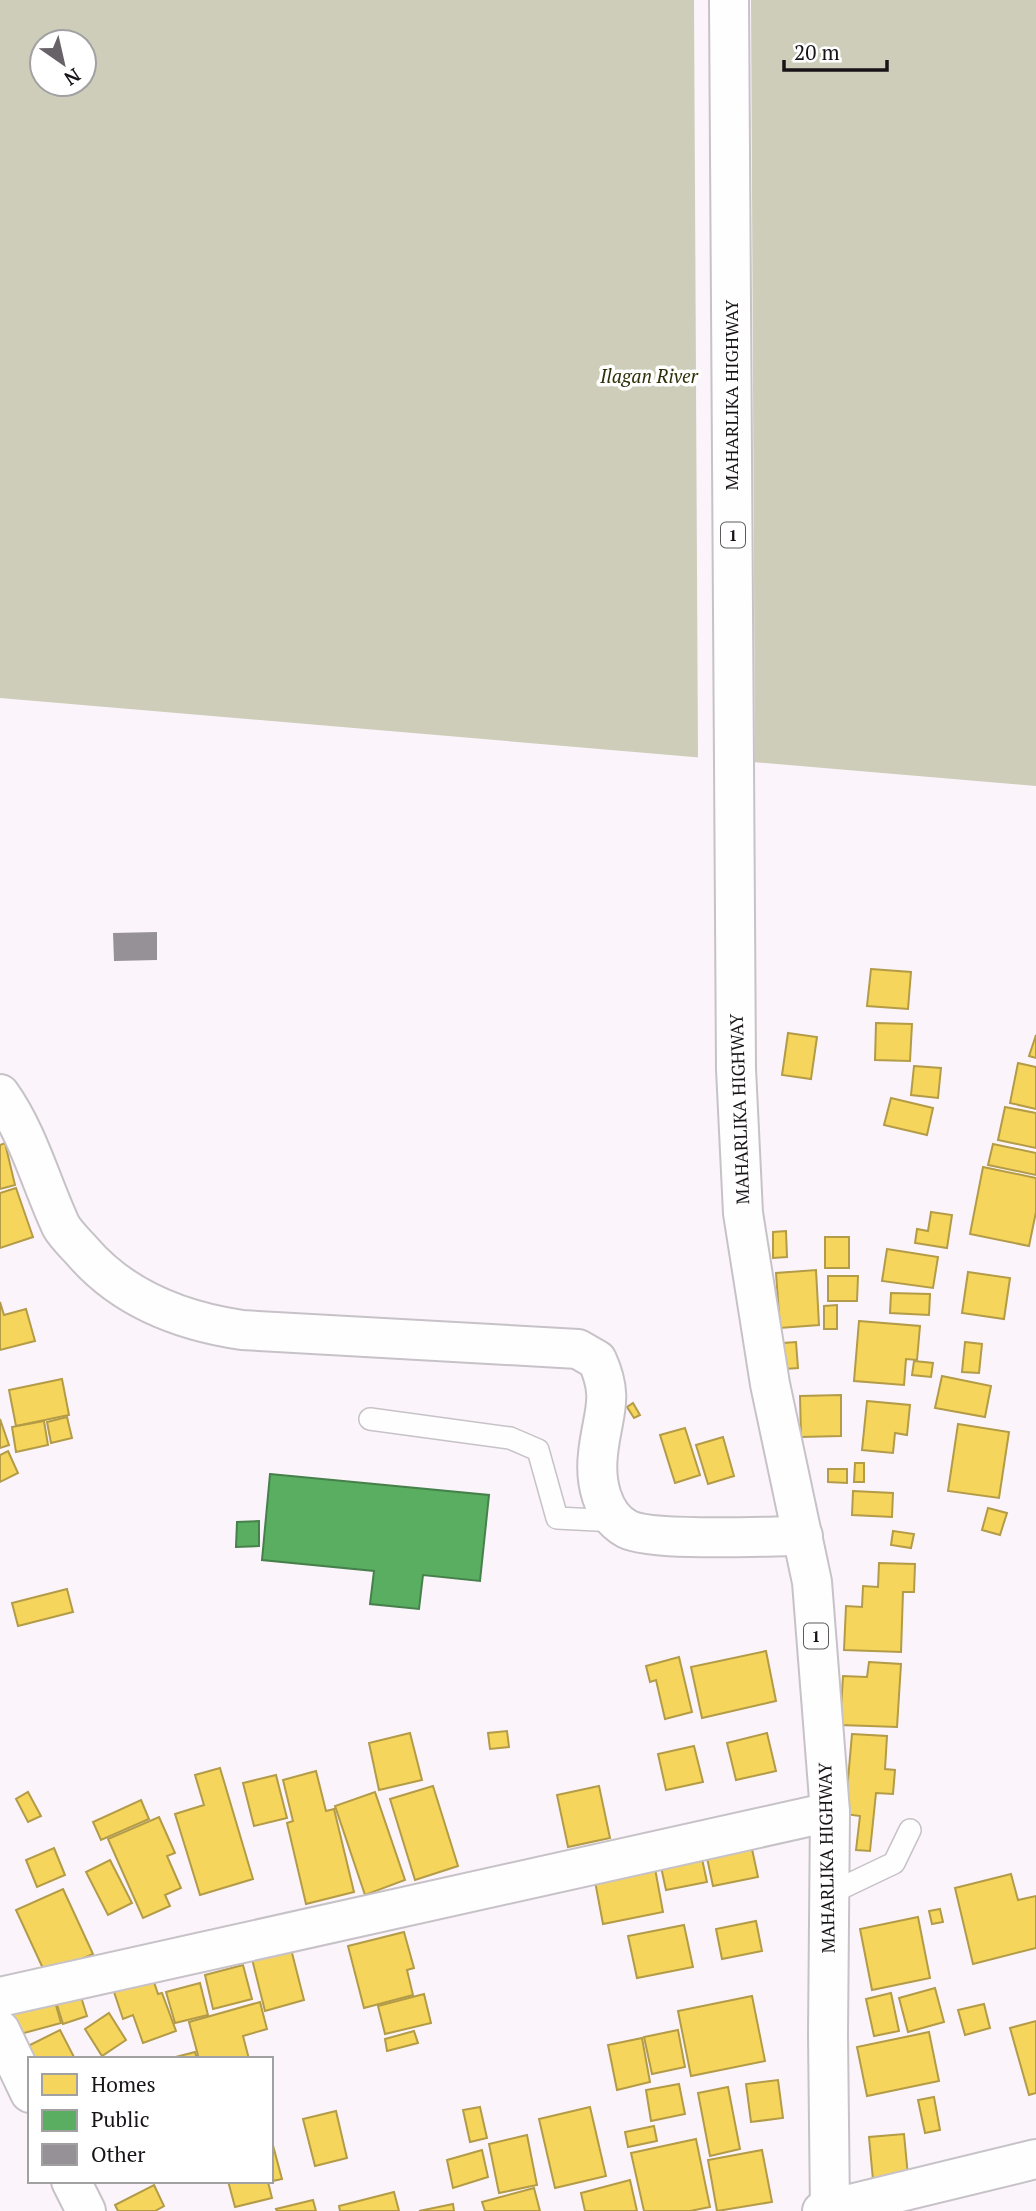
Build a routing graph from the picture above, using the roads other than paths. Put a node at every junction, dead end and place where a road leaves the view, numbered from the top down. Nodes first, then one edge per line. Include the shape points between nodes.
1 (729, 0) edge
2 (0, 1094) edge
3 (370, 1419) dead end
4 (616, 1521) junction
5 (803, 1536) junction
6 (830, 1812) junction
7 (911, 1830) dead end
8 (829, 1894) junction
9 (0, 1997) edge
10 (0, 2030) edge
11 (28, 2089) edge
12 (1036, 2159) edge
13 (72, 2183) edge
14 (827, 2210) edge
15 (86, 2211) edge

1 - 5 main road, MAHARLIKA HIGHWAY / 1 via 736,1069 743,1213 770,1384
2 - 4 main road via 63,1229 93,1264 158,1308 201,1324 242,1330 539,1345 578,1349 597,1360 608,1395 597,1456 599,1494
3 - 4 lane via 510,1438 538,1450 557,1518
4 - 5 main road via 629,1530 654,1535
5 - 6 main road, MAHARLIKA HIGHWAY / 1 via 812,1582
6 - 8 main road, MAHARLIKA HIGHWAY / 1
6 - 9 main road
7 - 8 lane via 894,1863
8 - 14 main road, MAHARLIKA HIGHWAY / 1
10 - 11 main road
12 - 14 main road
13 - 15 main road

